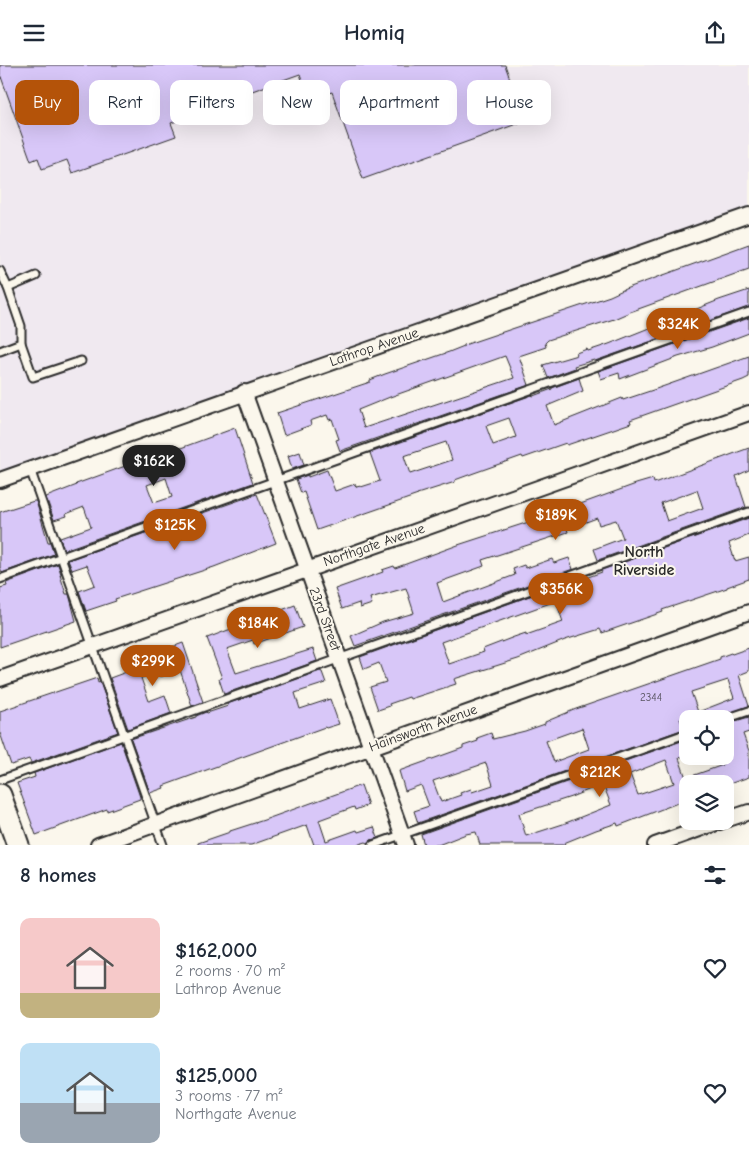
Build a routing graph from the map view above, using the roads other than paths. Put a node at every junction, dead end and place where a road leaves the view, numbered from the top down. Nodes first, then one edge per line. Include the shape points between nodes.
1 (749, 215) edge
2 (0, 271) edge
3 (36, 276) dead end
4 (8, 288) junction
5 (749, 311) edge
6 (21, 343) junction
7 (0, 351) edge
8 (81, 361) dead end
9 (244, 392) junction
10 (749, 413) edge
11 (30, 469) junction
12 (0, 480) edge
13 (276, 481) junction
14 (749, 511) edge
15 (61, 557) junction
16 (307, 569) junction
17 (0, 579) edge
18 (749, 612) edge
19 (92, 646) junction
20 (339, 658) junction
21 (0, 679) edge
22 (749, 711) edge
23 (734, 716) edge
24 (124, 736) junction
25 (679, 736) edge
26 (372, 747) junction
27 (0, 780) edge
28 (0, 795) edge
29 (749, 812) edge
30 (734, 817) edge
31 (156, 824) junction
32 (698, 830) edge
33 (404, 840) edge
34 (18, 845) edge
35 (98, 845) edge
36 (163, 845) edge
37 (373, 845) edge
38 (655, 845) edge

1 - 9 street, Lathrop Avenue
2 - 4 lane
3 - 4 lane
4 - 6 lane via 22,326
5 - 13 lane
6 - 7 lane
6 - 8 lane via 33,377
9 - 11 street, Lathrop Avenue
9 - 13 street, 23rd Street
10 - 16 street, Northgate Avenue
11 - 12 street, Lathrop Avenue
11 - 15 lane
13 - 15 lane
13 - 16 street, 23rd Street
14 - 20 lane
15 - 17 lane
15 - 19 lane
16 - 19 street, Northgate Avenue
16 - 20 street, 23rd Street
18 - 26 street, Hainsworth Avenue
19 - 21 street, Northgate Avenue
19 - 24 lane
20 - 24 lane
20 - 26 street, 23rd Street
22 - 23 lane
24 - 27 lane
24 - 31 lane
25 - 33 lane
26 - 31 street, Hainsworth Avenue
26 - 33 street, 23rd Street
28 - 34 main road
29 - 30 street
31 - 35 street, Hainsworth Avenue
31 - 36 lane
32 - 38 street
33 - 37 lane

